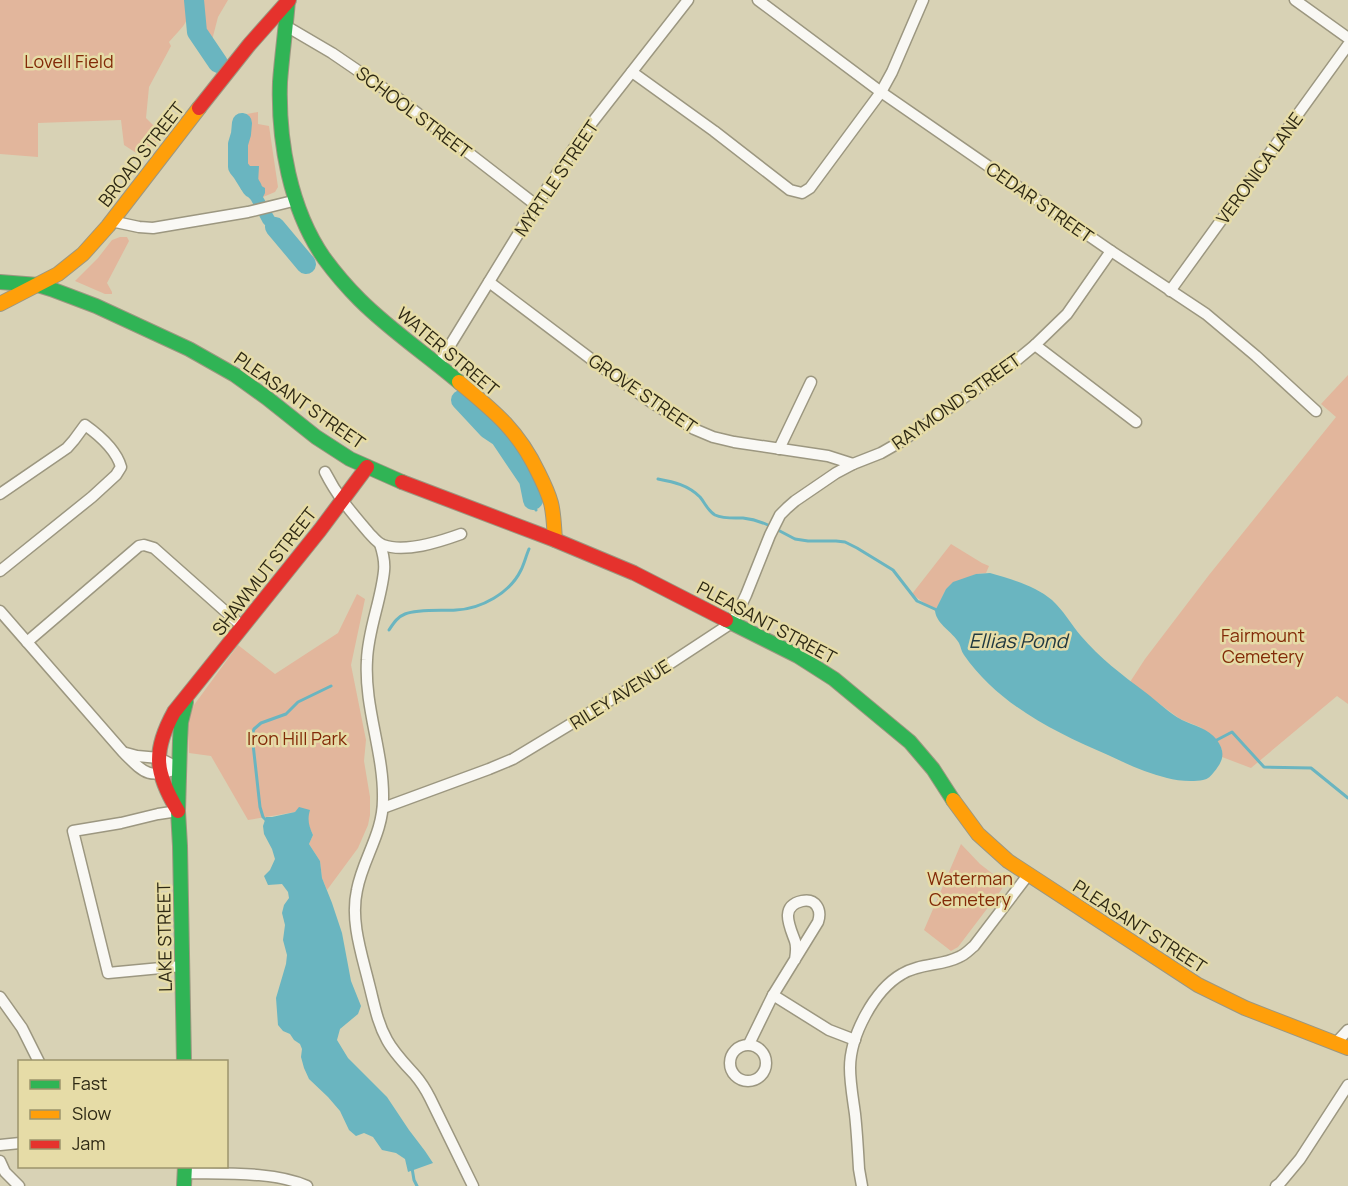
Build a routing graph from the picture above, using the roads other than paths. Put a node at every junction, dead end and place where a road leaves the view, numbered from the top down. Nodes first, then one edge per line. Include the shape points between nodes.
1 (288, 0) edge
2 (688, 0) edge
3 (758, 0) edge
4 (922, 0) edge
5 (1295, 0) edge
6 (286, 26) junction
7 (1348, 38) edge
8 (1348, 45) edge
9 (632, 72) junction
10 (881, 93) junction
11 (297, 200) junction
12 (536, 206) junction
13 (111, 221) junction
14 (1111, 251) junction
15 (0, 282) edge
16 (489, 282) junction
17 (38, 285) junction
18 (1170, 291) junction
19 (0, 304) edge
20 (1035, 345) junction
21 (438, 365) junction
22 (811, 382) dead end
23 (1317, 411) dead end
24 (1136, 422) dead end
25 (779, 449) junction
26 (853, 464) junction
27 (367, 467) junction
28 (325, 472) dead end
29 (1, 493) edge
30 (342, 501) junction
31 (461, 534) dead end
32 (555, 540) junction
33 (380, 544) junction
34 (0, 571) edge
35 (0, 611) edge
36 (733, 622) junction
37 (243, 627) junction
38 (27, 642) junction
39 (187, 697) junction
40 (123, 752) junction
41 (159, 766) junction
42 (179, 768) junction
43 (383, 808) junction
44 (177, 811) junction
45 (1028, 875) junction
46 (795, 960) junction
47 (182, 966) junction
48 (773, 995) junction
49 (0, 997) edge
50 (1348, 1030) edge
51 (855, 1040) junction
52 (749, 1044) dead end
53 (1342, 1046) edge
54 (38, 1060) edge
55 (184, 1060) edge
56 (1348, 1085) edge
57 (18, 1143) edge
58 (0, 1145) edge
59 (0, 1161) edge
60 (184, 1175) edge
61 (19, 1186) edge
62 (307, 1186) edge
63 (473, 1186) edge
64 (862, 1186) edge
65 (1276, 1186) edge

1 - 6 main road, WATER STREET
1 - 13 main road, BROAD STREET
2 - 9 street, MYRTLE STREET
3 - 10 street, CEDAR STREET
4 - 10 street
5 - 7 street
6 - 11 main road, WATER STREET via 281,108
6 - 12 street, SCHOOL STREET via 370,78
8 - 18 street, VERONICA LANE
9 - 10 street via 790,190 802,193 810,188
9 - 12 street, MYRTLE STREET via 584,133
10 - 14 street, CEDAR STREET
11 - 13 street via 153,228
11 - 21 main road, WATER STREET via 315,243 334,271 371,310
12 - 16 street, MYRTLE STREET
13 - 17 main road, BROAD STREET via 81,257 56,277
14 - 18 street, CEDAR STREET
14 - 20 street, RAYMOND STREET via 1067,314
15 - 17 main road, PLEASANT STREET
16 - 21 street, MYRTLE STREET
16 - 25 street, GROVE STREET via 680,421 734,442
17 - 19 main road, BROAD STREET
17 - 27 main road, PLEASANT STREET via 110,312 189,349 236,375 327,445
18 - 23 street, CEDAR STREET via 1206,314
20 - 24 street
20 - 26 street, RAYMOND STREET via 902,441
21 - 32 main road, WATER STREET via 504,422 523,445 550,499
22 - 25 street
25 - 26 street, GROVE STREET
26 - 36 street, RAYMOND STREET via 780,515
27 - 30 main road, SHAWMUT STREET
27 - 32 main road, PLEASANT STREET
28 - 30 street
29 - 34 street via 67,448 85,425 104,441 121,467 92,497
30 - 33 street
30 - 37 main road, SHAWMUT STREET
31 - 33 street via 426,545 394,548
32 - 36 main road, PLEASANT STREET via 634,573
33 - 43 street via 384,570 370,631 366,672
35 - 38 street
36 - 43 street, RILEY AVENUE via 506,762
36 - 45 main road, PLEASANT STREET via 821,669 895,729 927,762 978,834
37 - 38 street via 154,548 144,545
37 - 39 main road, SHAWMUT STREET
38 - 40 street
39 - 41 main road, SHAWMUT STREET via 164,729
39 - 42 main road, SHAWMUT STREET via 181,722
40 - 41 street
40 - 41 street via 146,772
41 - 42 street
41 - 42 street
41 - 44 main road, LAKE STREET via 164,787
42 - 44 main road, LAKE STREET
43 - 63 street via 355,904 373,1003 387,1040 423,1085
44 - 47 main road, LAKE STREET
44 - 47 street via 73,831 108,973
45 - 51 street via 968,951 959,957 910,969 891,981 868,1011
45 - 53 main road, PLEASANT STREET via 1198,985
46 - 46 street via 796,942 788,912 800,901 809,901 820,915
46 - 48 street
47 - 55 main road, LAKE STREET
48 - 51 street via 829,1030
48 - 52 street
49 - 54 street
50 - 53 street
51 - 64 street via 850,1068
56 - 65 street via 1300,1159
57 - 58 street
59 - 61 street
60 - 62 street via 255,1175

